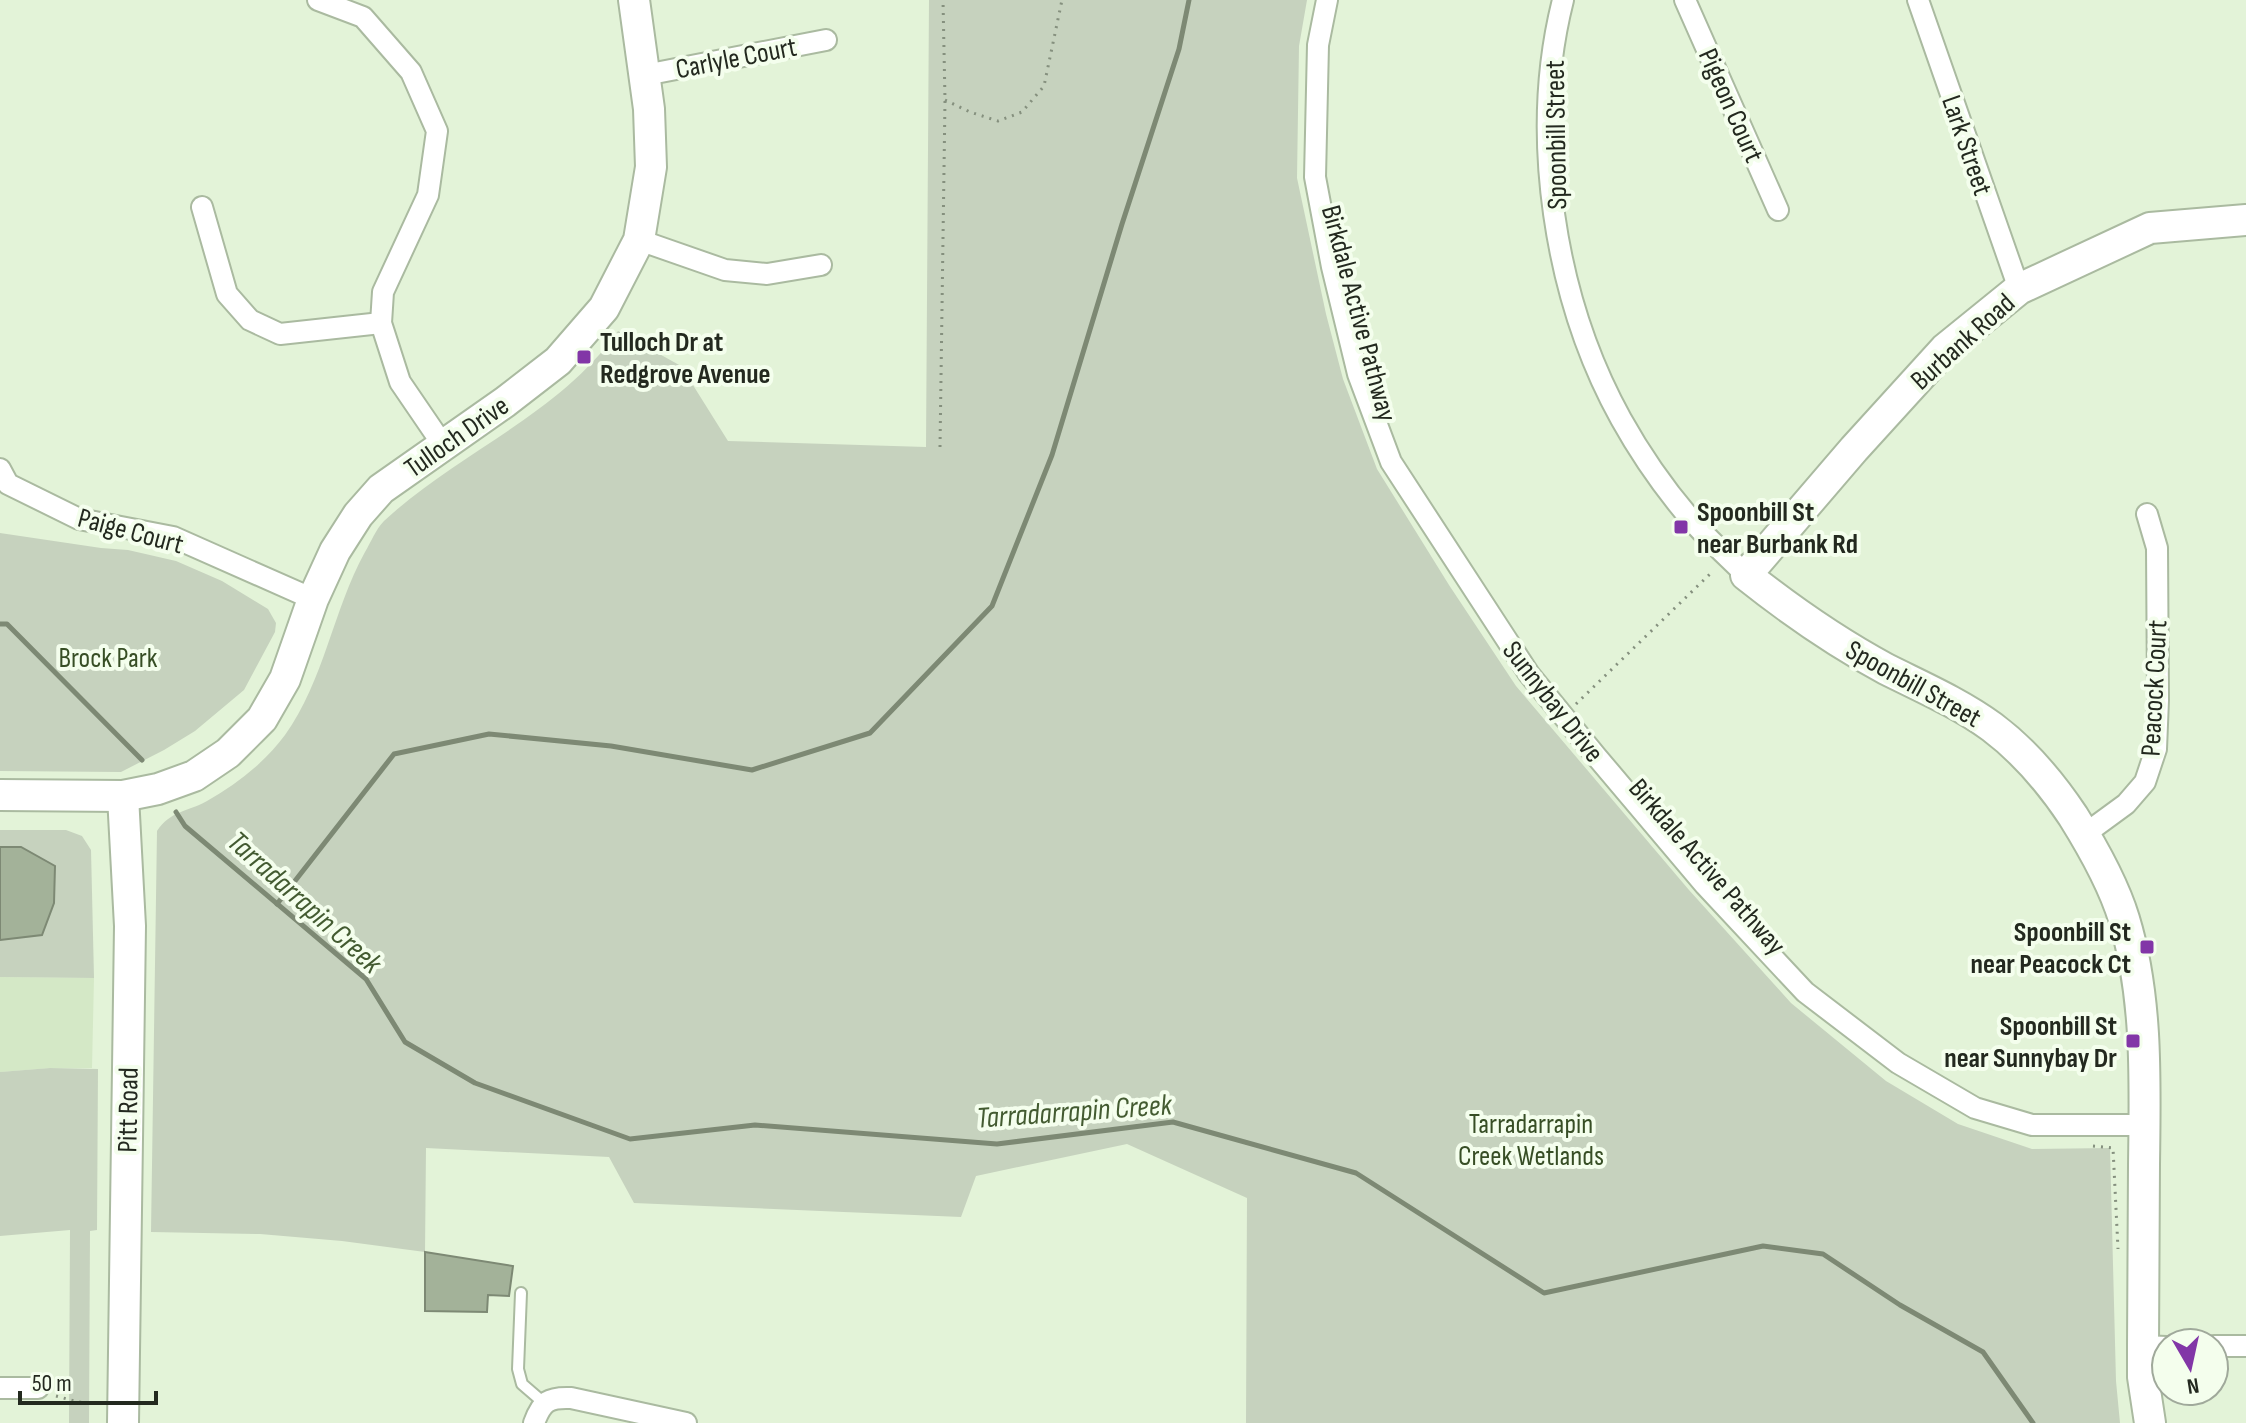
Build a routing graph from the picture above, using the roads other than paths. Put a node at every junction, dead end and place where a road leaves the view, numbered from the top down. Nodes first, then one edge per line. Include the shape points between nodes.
1 (318, 0) edge
2 (634, 0) edge
3 (1327, 0) edge
4 (1563, 0) edge
5 (1685, 0) edge
6 (1918, 0) edge
7 (826, 40) dead end
8 (645, 75) junction
9 (202, 207) dead end
10 (1778, 210) dead end
11 (2246, 220) edge
12 (639, 240) junction
13 (821, 265) dead end
14 (2019, 289) junction
15 (381, 323) junction
16 (443, 445) junction
17 (0, 469) edge
18 (2147, 514) dead end
19 (1746, 575) junction
20 (313, 599) junction
21 (0, 795) edge
22 (123, 796) junction
23 (2085, 834) junction
24 (2145, 1125) junction
25 (521, 1293) dead end
26 (2153, 1327) edge
27 (2150, 1363) edge
28 (0, 1388) edge
29 (38, 1388) road end
30 (544, 1403) junction
31 (124, 1413) edge
32 (534, 1423) edge
33 (686, 1423) edge
34 (2150, 1423) edge

1 - 15 street via 363,17 411,72 437,131 428,195 383,292
2 - 8 street, Tulloch Drive
3 - 24 street, Sunnybay Drive via 1318,45 1315,177 1358,374 1391,462 1529,674 1705,885 1805,992 1898,1063 1975,1108 2032,1125
4 - 19 street, Spoonbill Street via 1553,48 1548,132 1555,219 1580,324 1621,420 1648,461 1694,523
5 - 10 street, Pigeon Court
6 - 14 street, Lark Street
7 - 8 street, Carlyle Court
8 - 12 street, Tulloch Drive via 651,167
9 - 15 street via 227,294 250,320 280,334
11 - 14 street, Burbank Road via 2150,228
12 - 13 street via 725,270 767,274
12 - 16 street, Tulloch Drive via 604,308 558,361
14 - 19 street, Burbank Road via 1945,349
15 - 16 street via 400,382
16 - 20 street, Tulloch Drive via 381,489 358,515
17 - 20 street, Paige Court via 8,484 79,519 173,537
18 - 23 street, Peacock Court via 2157,548 2156,749 2145,782 2126,804
19 - 23 street, Spoonbill Street via 1850,649 1995,729 2052,787
20 - 22 street, Tulloch Drive via 285,679 262,719 228,753 194,776
21 - 22 street, Tulloch Drive
22 - 31 street, Pitt Road via 130,926
23 - 24 street, Spoonbill Street via 2124,916 2134,962 2143,1030
24 - 26 street, Spoonbill Street
25 - 30 lane via 518,1369 522,1384
27 - 34 street, Spoonbill Street via 2144,1389
28 - 29 street
30 - 32 street
30 - 33 street via 571,1398

